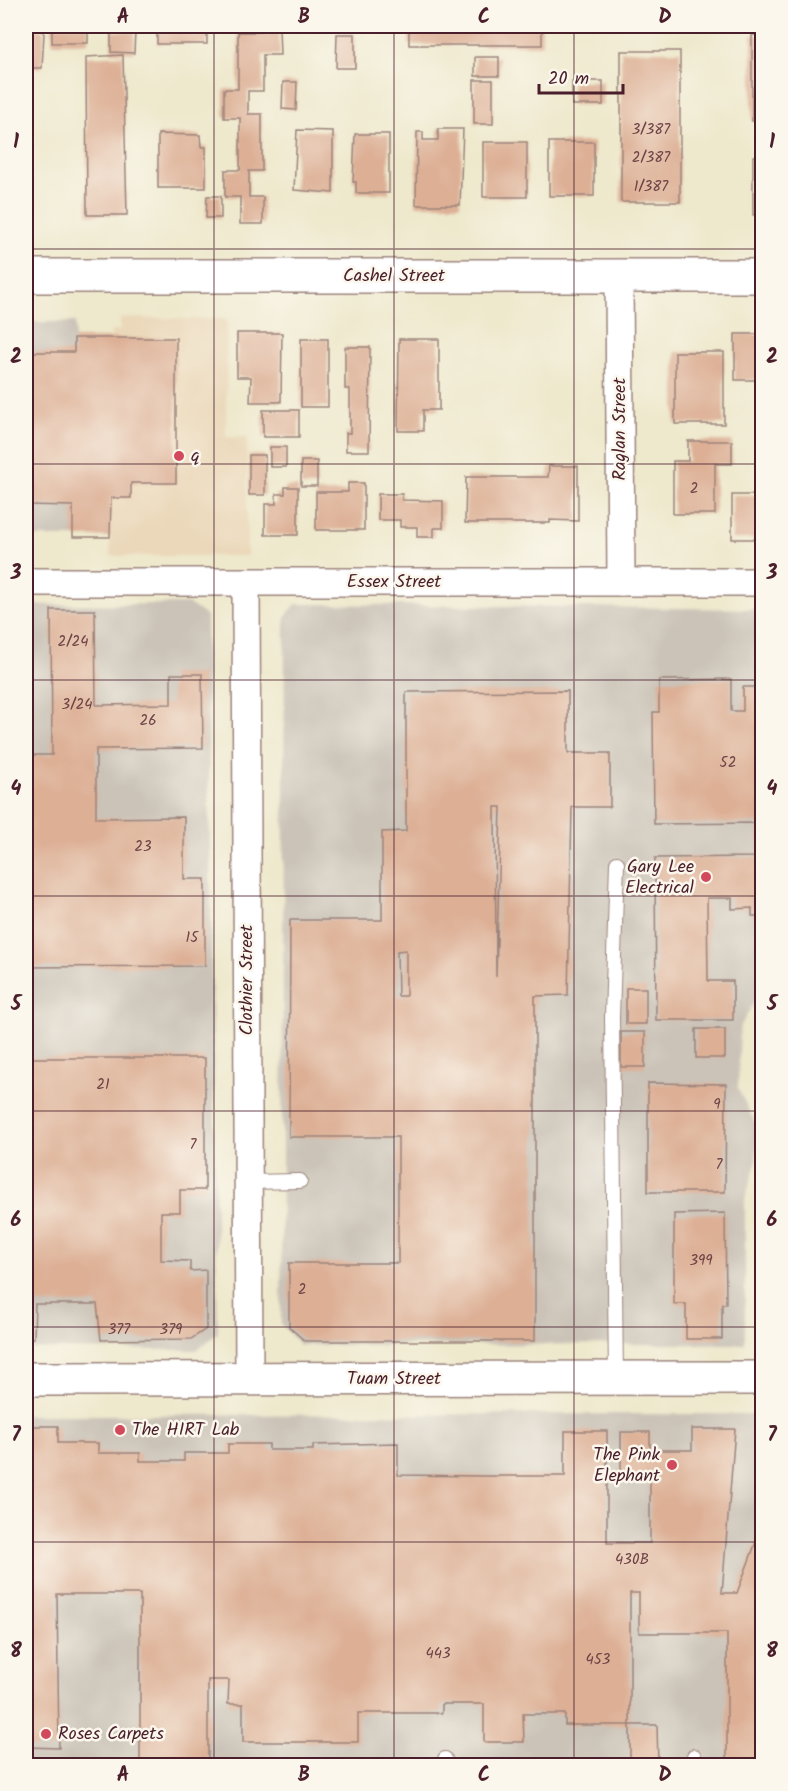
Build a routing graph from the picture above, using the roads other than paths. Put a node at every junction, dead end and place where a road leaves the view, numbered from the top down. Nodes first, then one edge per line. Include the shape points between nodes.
1 (26, 276) edge
2 (619, 276) junction
3 (762, 276) edge
4 (26, 582) edge
5 (246, 582) junction
6 (621, 582) junction
7 (762, 582) edge
8 (617, 862) dead end
9 (300, 1181) dead end
10 (248, 1182) junction
11 (616, 1378) junction
12 (762, 1378) edge
13 (26, 1379) edge
14 (249, 1379) junction

1 - 2 street, Cashel Street
2 - 3 street, Cashel Street
2 - 6 street, Raglan Street
4 - 5 street, Essex Street
5 - 6 street, Essex Street
5 - 10 street, Clothier Street
6 - 7 street, Essex Street
8 - 11 lane via 612,1017
9 - 10 lane
10 - 14 street, Clothier Street
11 - 12 street, Tuam Street
11 - 14 street, Tuam Street
13 - 14 street, Tuam Street

